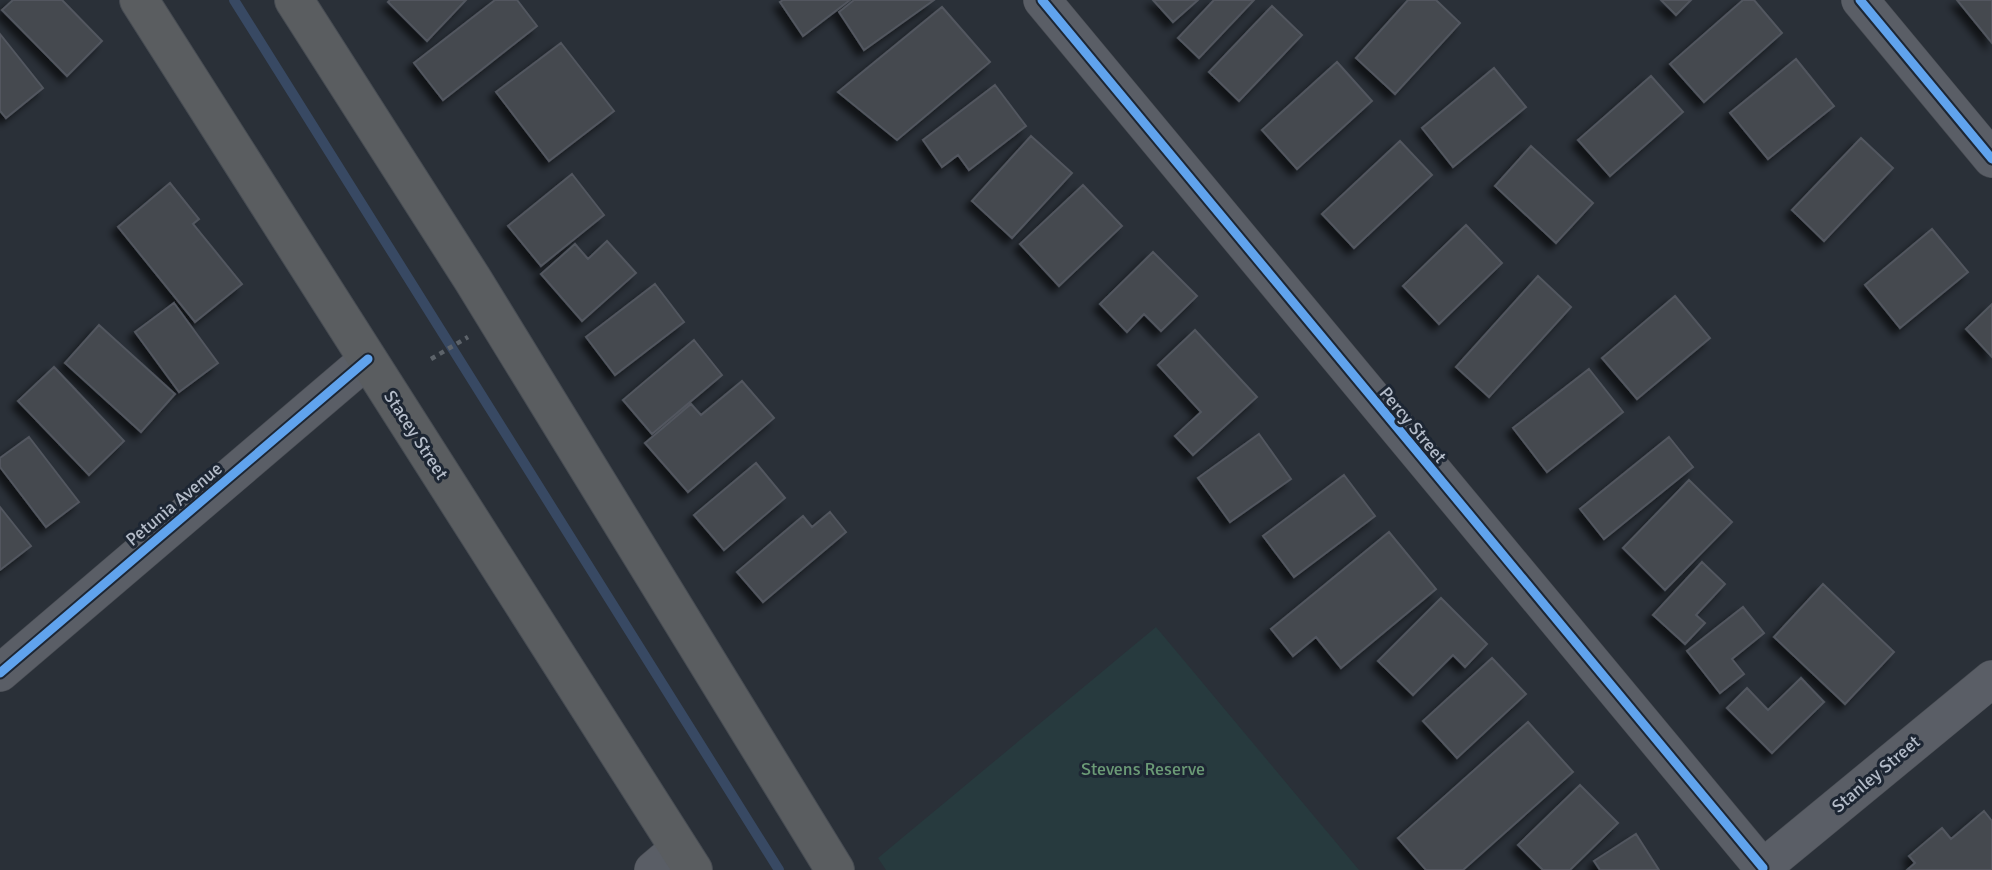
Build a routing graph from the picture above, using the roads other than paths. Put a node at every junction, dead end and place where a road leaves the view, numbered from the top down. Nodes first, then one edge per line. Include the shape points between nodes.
1 (139, 0) edge
2 (294, 0) edge
3 (1042, 0) edge
4 (1860, 0) edge
5 (1992, 159) edge
6 (368, 359) junction
7 (0, 673) edge
8 (1992, 679) edge
9 (675, 863) edge
10 (1761, 869) edge
11 (835, 870) edge

1 - 6 highway, Stacey Street
2 - 11 highway via 473,280
3 - 10 street, Percy Street
4 - 5 street
6 - 7 street, Petunia Avenue
6 - 9 highway, Stacey Street
8 - 10 street, Stanley Street

